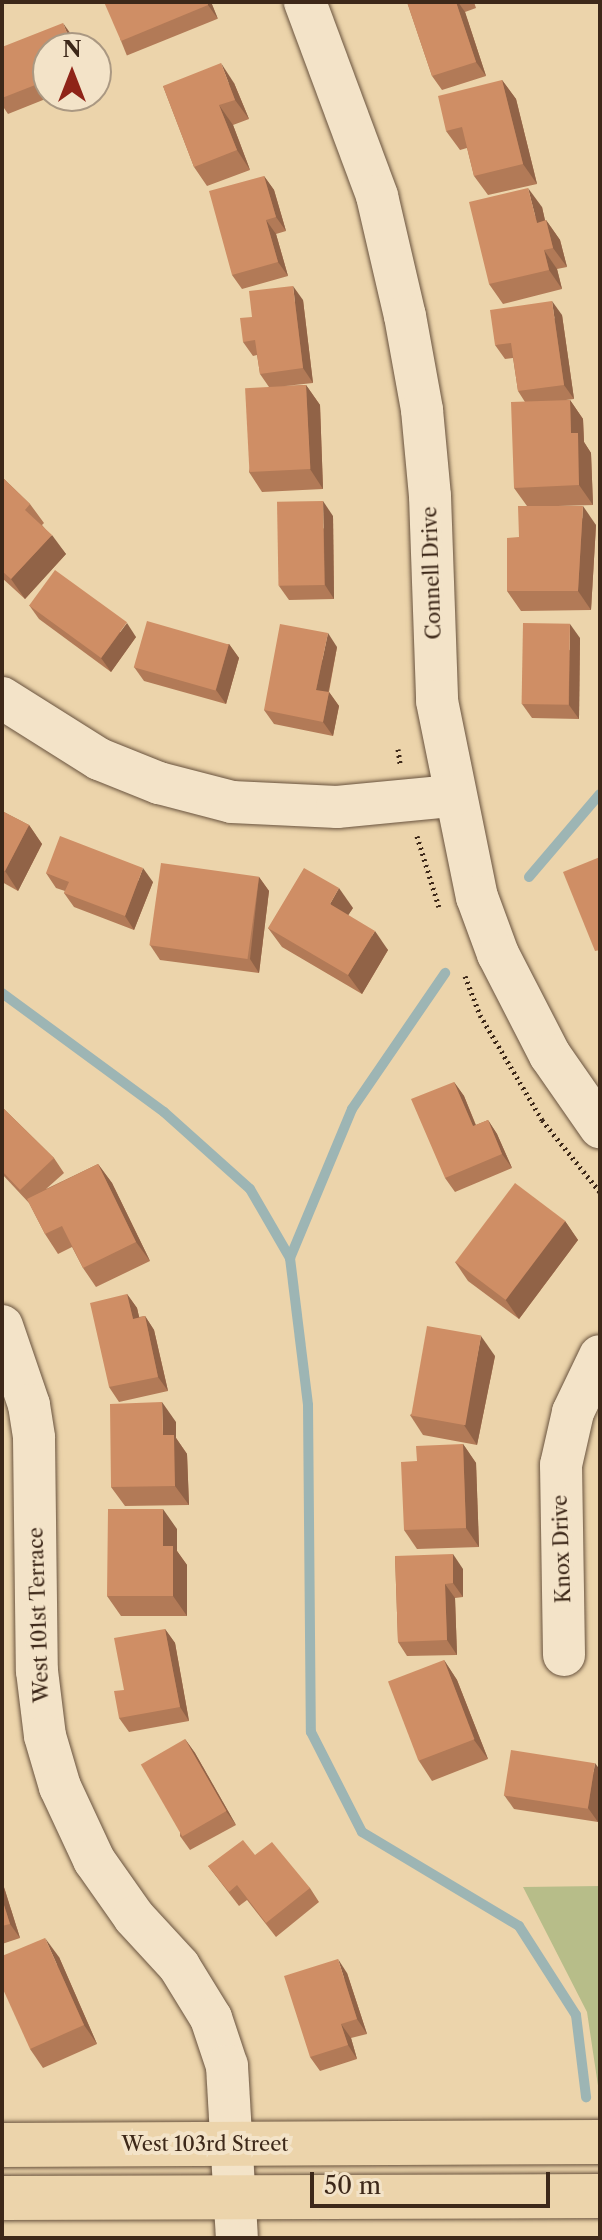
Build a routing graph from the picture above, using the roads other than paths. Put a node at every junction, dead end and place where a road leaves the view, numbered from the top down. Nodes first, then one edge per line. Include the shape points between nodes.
1 (305, 2) edge
2 (2, 698) edge
3 (452, 796) junction
4 (600, 1127) edge
5 (2, 1326) edge
6 (600, 1356) edge
7 (564, 1655) dead end
8 (600, 2142) edge
9 (232, 2144) junction
10 (2, 2145) edge
11 (600, 2196) edge
12 (2, 2198) edge
13 (236, 2218) edge

1 - 3 street, Connell Drive via 377,196 405,316 422,410 437,701
2 - 3 street via 99,759 159,783 232,802 337,807
3 - 4 street, Connell Drive via 477,897 498,954 550,1055
5 - 9 street, West 101st Terrace via 29,1405 34,1438 37,1671 45,1736 60,1787 94,1860 134,1917 179,1966 211,2018 227,2066
6 - 7 street, Knox Drive via 573,1412 561,1465
8 - 9 main road, West 103rd Street
9 - 10 main road, West 103rd Street
9 - 13 street, West 101st Terrace
11 - 13 main road
12 - 13 main road

